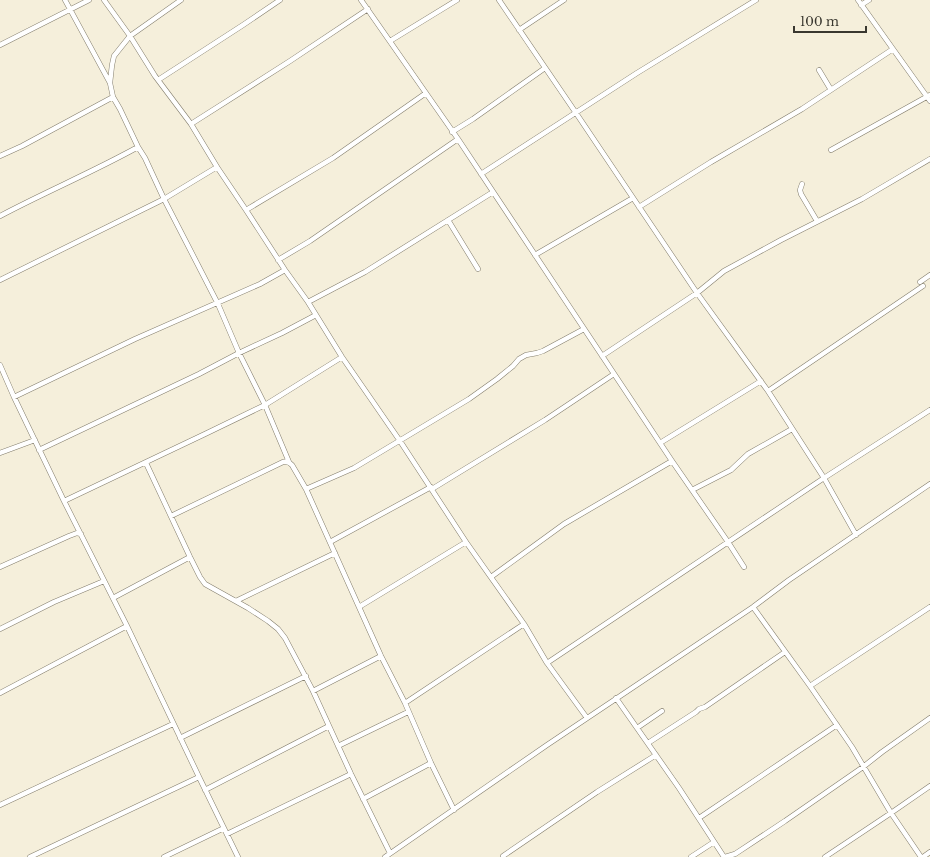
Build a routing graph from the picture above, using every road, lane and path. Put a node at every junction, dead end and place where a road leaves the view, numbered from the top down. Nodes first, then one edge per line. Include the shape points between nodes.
1 (65, 0) edge
2 (89, 0) edge
3 (104, 0) edge
4 (181, 0) edge
5 (280, 0) edge
6 (362, 0) edge
7 (457, 0) edge
8 (499, 0) edge
9 (564, 0) edge
10 (756, 0) edge
11 (858, 0) edge
12 (869, 0) edge
13 (861, 5) junction
14 (368, 9) junction
15 (70, 10) junction
16 (519, 30) junction
17 (130, 36) junction
18 (390, 41) junction
19 (0, 45) edge
20 (893, 49) junction
21 (545, 68) junction
22 (819, 70) dead end
23 (158, 80) junction
24 (110, 83) junction
25 (830, 90) junction
26 (426, 93) junction
27 (113, 97) junction
28 (929, 98) edge
29 (576, 112) junction
30 (191, 124) junction
31 (452, 132) junction
32 (458, 139) junction
33 (138, 147) junction
34 (831, 150) dead end
35 (0, 156) edge
36 (930, 159) edge
37 (217, 167) junction
38 (481, 174) junction
39 (802, 184) dead end
40 (493, 192) junction
41 (633, 198) junction
42 (164, 199) junction
43 (639, 207) junction
44 (246, 210) junction
45 (0, 216) edge
46 (448, 220) junction
47 (817, 221) junction
48 (535, 255) junction
49 (278, 260) junction
50 (478, 269) dead end
51 (285, 270) junction
52 (930, 275) edge
53 (0, 280) edge
54 (698, 293) junction
55 (308, 302) junction
56 (218, 304) junction
57 (316, 314) junction
58 (584, 329) junction
59 (239, 353) junction
60 (602, 356) junction
61 (342, 358) junction
62 (0, 365) edge
63 (614, 374) junction
64 (761, 381) junction
65 (768, 392) junction
66 (14, 397) junction
67 (265, 405) junction
68 (930, 410) edge
69 (792, 429) junction
70 (34, 440) junction
71 (400, 440) junction
72 (660, 443) junction
73 (39, 450) junction
74 (0, 453) edge
75 (672, 461) junction
76 (289, 462) junction
77 (146, 463) junction
78 (824, 478) junction
79 (930, 484) edge
80 (431, 488) junction
81 (306, 489) junction
82 (692, 490) junction
83 (64, 501) junction
84 (171, 516) junction
85 (81, 534) junction
86 (856, 535) junction
87 (330, 542) junction
88 (466, 542) junction
89 (728, 542) junction
90 (335, 553) junction
91 (190, 557) junction
92 (0, 567) edge
93 (744, 567) dead end
94 (491, 577) junction
95 (104, 581) junction
96 (113, 598) junction
97 (236, 601) junction
98 (359, 607) junction
99 (753, 607) junction
100 (930, 607) edge
101 (524, 624) junction
102 (127, 626) junction
103 (0, 629) edge
104 (785, 652) junction
105 (381, 656) junction
106 (547, 663) junction
107 (306, 676) junction
108 (810, 686) junction
109 (313, 691) junction
110 (0, 693) edge
111 (616, 698) junction
112 (405, 703) junction
113 (662, 711) dead end
114 (408, 712) junction
115 (587, 718) junction
116 (930, 718) edge
117 (173, 724) junction
118 (837, 725) junction
119 (329, 726) junction
120 (637, 728) junction
121 (180, 738) junction
122 (648, 743) junction
123 (338, 746) junction
124 (656, 755) junction
125 (431, 763) junction
126 (863, 767) junction
127 (351, 774) junction
128 (199, 777) junction
129 (930, 786) edge
130 (205, 790) junction
131 (363, 799) junction
132 (0, 805) edge
133 (454, 810) junction
134 (891, 813) junction
135 (699, 818) junction
136 (224, 828) junction
137 (227, 834) junction
138 (714, 842) junction
139 (930, 852) edge
140 (390, 853) junction
141 (503, 856) dead end
142 (30, 857) edge
143 (164, 857) edge
144 (238, 857) edge
145 (385, 857) edge
146 (691, 857) edge
147 (724, 857) edge
148 (825, 857) edge
149 (922, 857) edge

1 - 15 street
2 - 15 street
3 - 17 street
4 - 17 street
5 - 23 street
6 - 14 street
7 - 18 street
8 - 16 street
9 - 16 street
10 - 29 street
11 - 13 street
12 - 13 street
13 - 20 street
14 - 18 street
14 - 30 street
15 - 19 street
15 - 24 street
16 - 21 street
17 - 23 street
17 - 24 street via 114,56
18 - 26 street
20 - 25 street
20 - 28 street
21 - 29 street
21 - 31 street
22 - 25 street
23 - 30 street
24 - 27 street
25 - 43 street
26 - 31 street
26 - 44 street via 333,158
27 - 33 street
27 - 35 street
28 - 34 street
29 - 38 street
29 - 41 street
30 - 37 street
31 - 32 street
32 - 38 street
32 - 49 street via 310,241
33 - 42 street
33 - 45 street
36 - 47 street via 862,199
37 - 42 street
37 - 44 street
38 - 40 street
39 - 47 street via 801,194
40 - 46 street
40 - 48 street
41 - 43 street
41 - 48 street
42 - 53 street
42 - 56 street
43 - 54 street
44 - 49 street
46 - 50 street
46 - 55 street via 364,272
47 - 54 street via 724,271
48 - 58 street
49 - 51 street
51 - 55 street
51 - 56 street
52 - 65 street via 922,284
54 - 60 street
54 - 64 street
55 - 57 street
56 - 59 street
56 - 66 street via 142,336
57 - 59 street
57 - 61 street
58 - 60 street
58 - 71 street via 543,351 519,359 469,399
59 - 67 street
59 - 73 street
60 - 63 street
61 - 67 street
61 - 71 street
62 - 66 street
63 - 72 street
63 - 80 street via 495,451
64 - 65 street
64 - 72 street
65 - 69 street
66 - 70 street
67 - 76 street
67 - 77 street
68 - 78 street
69 - 78 street
69 - 82 street via 748,454 731,470
70 - 73 street
70 - 74 street
71 - 80 street
71 - 81 street via 354,468
72 - 75 street
73 - 83 street
75 - 82 street
75 - 94 street via 564,524
76 - 81 street
76 - 84 street via 283,462
77 - 83 street
77 - 84 street
78 - 86 street
78 - 89 street
79 - 86 street
80 - 87 street
80 - 88 street
81 - 87 street
82 - 89 street
83 - 85 street
84 - 91 street
85 - 92 street via 69,536
85 - 95 street
86 - 99 street
87 - 90 street
88 - 94 street
88 - 98 street
89 - 93 street
89 - 106 street
90 - 97 street
90 - 98 street
91 - 96 street
91 - 97 street via 205,584
94 - 101 street
95 - 96 street
95 - 103 street
96 - 102 street
97 - 107 street via 278,629
98 - 105 street
99 - 104 street
99 - 111 street
100 - 108 street
101 - 106 street
101 - 112 street
102 - 110 street
102 - 117 street
104 - 108 street
104 - 122 street
105 - 109 street
105 - 112 street
106 - 115 street
107 - 109 street
107 - 121 street
108 - 118 street
109 - 119 street
111 - 115 street
111 - 120 street
112 - 114 street
113 - 120 street
114 - 123 street
114 - 125 street
115 - 133 street
116 - 126 street
117 - 121 street
117 - 132 street
118 - 126 street
118 - 135 street
119 - 123 street
119 - 130 street
120 - 122 street
121 - 128 street
122 - 124 street
123 - 127 street
124 - 135 street
124 - 141 street
125 - 131 street
125 - 133 street
126 - 134 street
126 - 147 street via 735,854
127 - 131 street
127 - 137 street
128 - 130 street
128 - 142 street
129 - 134 street
130 - 136 street
131 - 140 street
133 - 140 street
134 - 148 street
134 - 149 street
135 - 138 street
136 - 137 street
136 - 143 street
137 - 144 street
138 - 146 street
138 - 147 street
139 - 149 street
140 - 145 street

